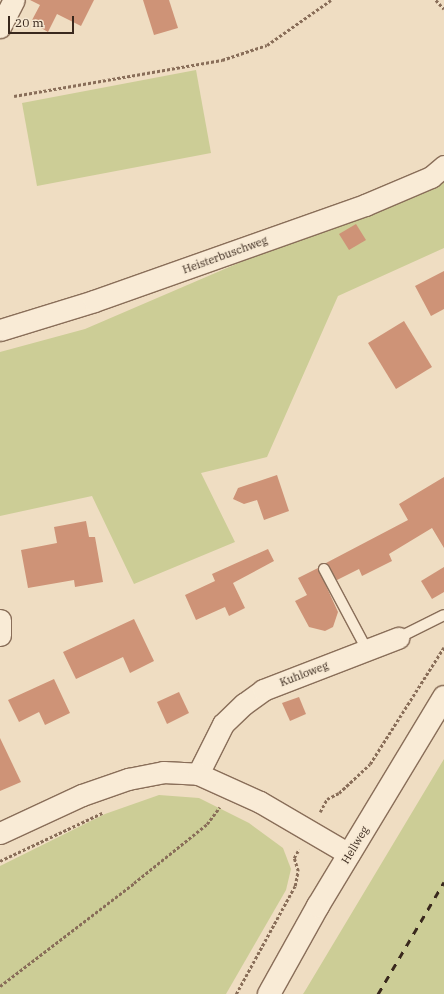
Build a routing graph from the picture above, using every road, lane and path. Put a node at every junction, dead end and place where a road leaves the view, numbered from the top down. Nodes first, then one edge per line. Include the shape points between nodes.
1 (14, 0) edge
2 (331, 0) edge
3 (436, 0) edge
4 (444, 9) edge
5 (0, 26) edge
6 (14, 96) dead end
7 (444, 166) edge
8 (0, 330) edge
9 (324, 569) dead end
10 (444, 615) edge
11 (0, 620) edge
12 (0, 635) edge
13 (398, 638) joint
14 (444, 647) edge
15 (367, 650) junction
16 (444, 697) edge
17 (198, 774) junction
18 (234, 790) junction
19 (310, 831) junction
20 (0, 833) edge
21 (349, 854) junction
22 (0, 986) edge
23 (236, 994) edge
24 (269, 994) edge

1 - 5 street
2 - 6 path via 267,45 222,60
3 - 4 path
7 - 8 street, Heisterbuschweg via 431,177 365,205 94,301
9 - 15 lane
10 - 13 lane, Kuhloweg
11 - 12 street
13 - 15 street, Kuhloweg
14 - 19 path via 370,764 339,793 327,799
15 - 17 street, Kuhloweg via 263,690 223,724
16 - 21 street, Hellweg
17 - 18 street
17 - 20 street via 164,772 128,779 82,795
18 - 19 street
18 - 22 path via 207,824
19 - 21 street
19 - 23 path via 294,858 298,871 295,886
21 - 24 street, Hellweg

